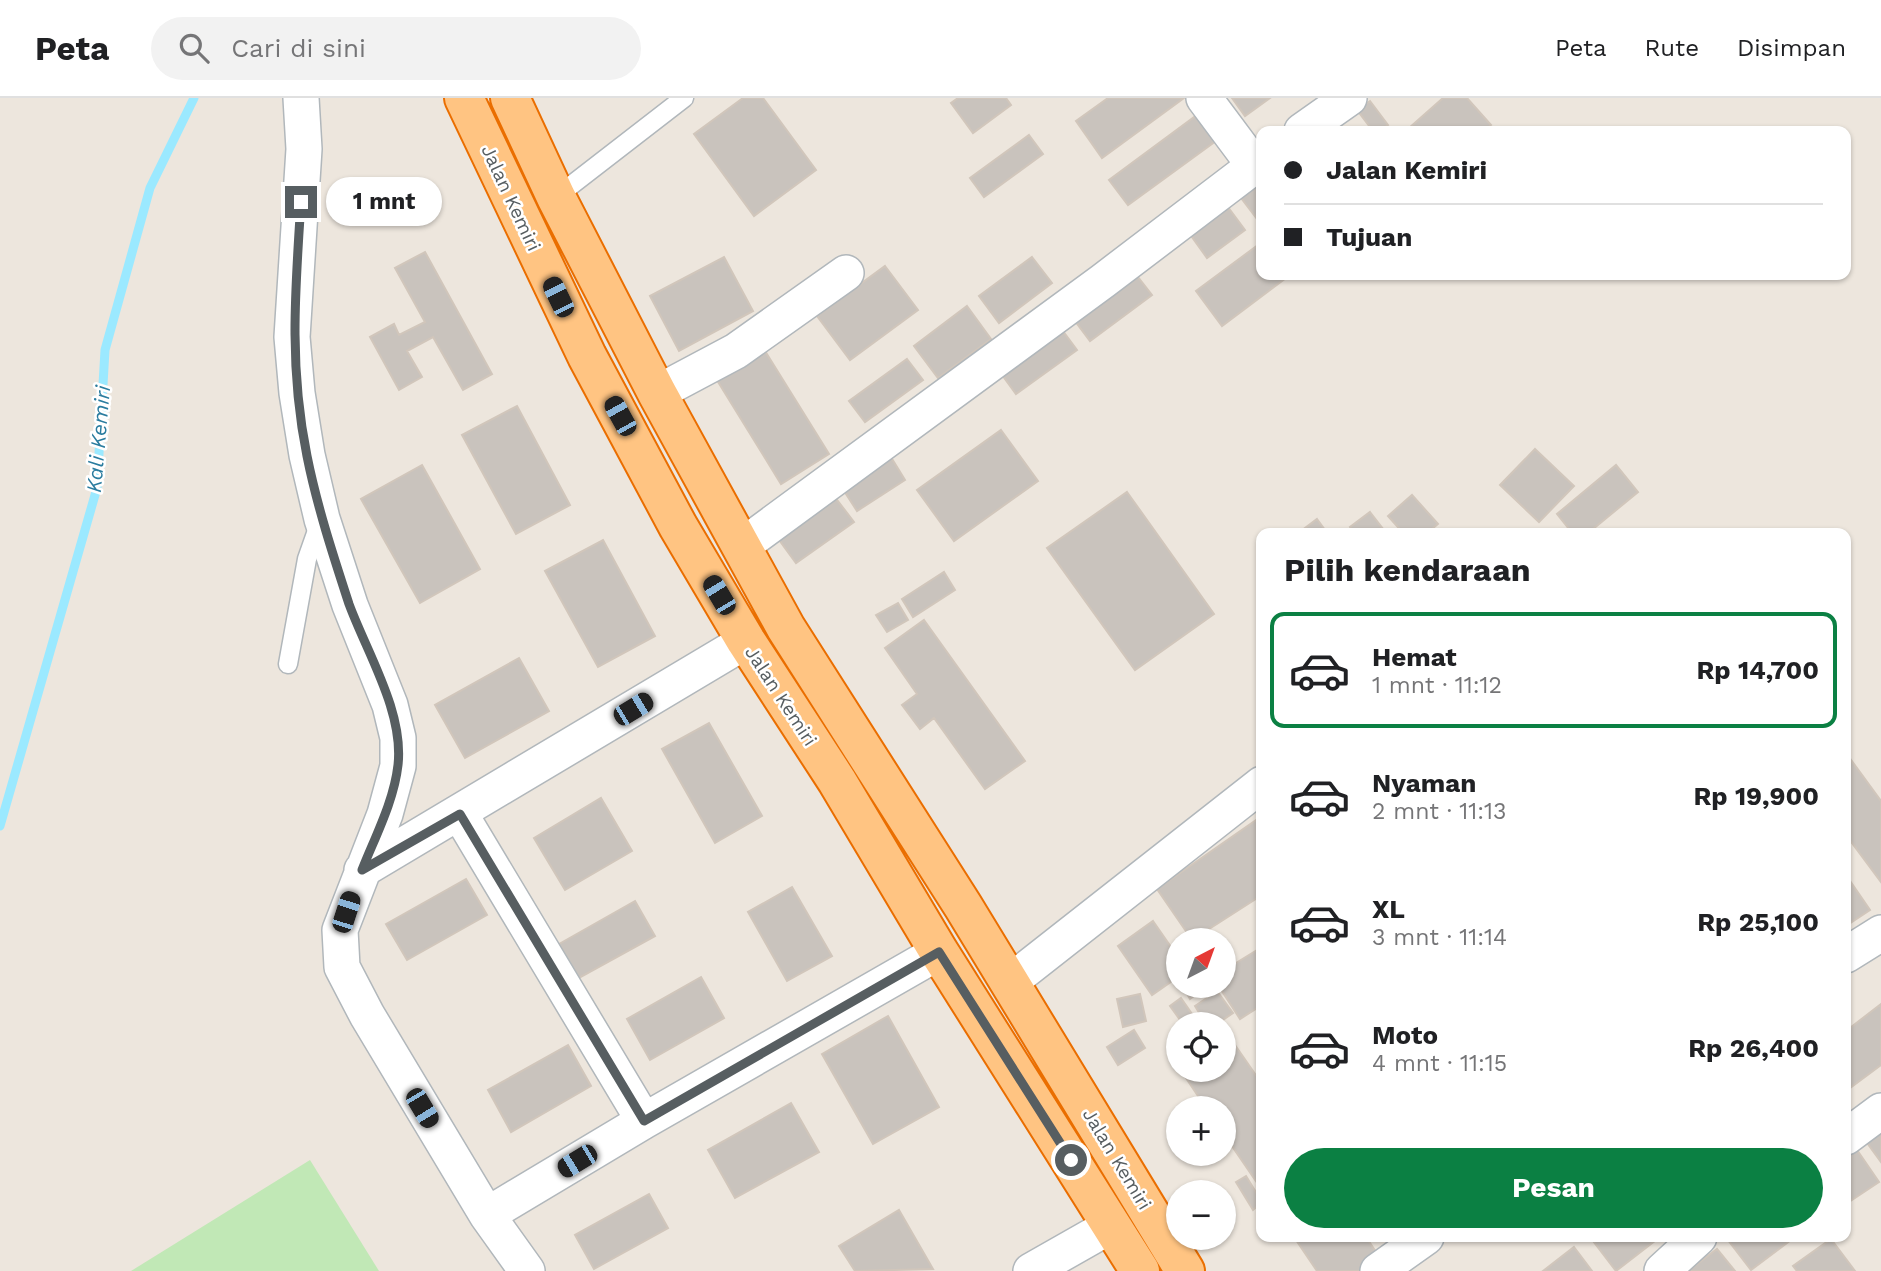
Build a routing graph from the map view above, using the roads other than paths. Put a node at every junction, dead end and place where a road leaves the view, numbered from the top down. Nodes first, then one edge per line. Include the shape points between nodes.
1 (301, 98) edge
2 (464, 98) edge
3 (510, 98) edge
4 (684, 98) edge
5 (1204, 98) edge
6 (1349, 98) edge
7 (1309, 126) edge
8 (1256, 160) edge
9 (1256, 164) edge
10 (555, 197) junction
11 (846, 273) dead end
12 (657, 393) junction
13 (322, 519) junction
14 (742, 546) junction
15 (746, 641) junction
16 (288, 664) dead end
17 (1256, 789) edge
18 (460, 814) junction
19 (362, 870) junction
20 (1881, 933) edge
21 (939, 952) junction
22 (1851, 952) edge
23 (1010, 982) junction
24 (1881, 1111) edge
25 (644, 1121) junction
26 (1851, 1133) edge
27 (487, 1215) junction
28 (1112, 1225) junction
29 (1419, 1242) edge
30 (1694, 1242) edge
31 (527, 1271) edge
32 (1031, 1271) edge
33 (1140, 1271) edge
34 (1185, 1271) edge
35 (1378, 1271) edge
36 (1662, 1271) edge

1 - 13 street via 304,149 292,337 307,455
2 - 15 highway, Jalan Kemiri via 587,356
3 - 10 highway, Jalan Kemiri
4 - 10 lane
5 - 8 street
6 - 7 street
9 - 14 street
10 - 12 highway, Jalan Kemiri
11 - 12 street via 736,351
12 - 14 highway, Jalan Kemiri
13 - 16 lane via 307,559
13 - 19 street via 398,738 398,766 385,814
14 - 23 highway, Jalan Kemiri via 786,628
15 - 18 street
15 - 21 highway, Jalan Kemiri
17 - 23 street
18 - 19 street
18 - 25 street
19 - 27 street via 340,930 342,967
20 - 22 street
21 - 25 street
21 - 28 highway, Jalan Kemiri
23 - 34 highway, Jalan Kemiri
24 - 26 street
25 - 27 street
27 - 31 street
28 - 32 street
28 - 33 highway, Jalan Kemiri
29 - 35 street
30 - 36 street

